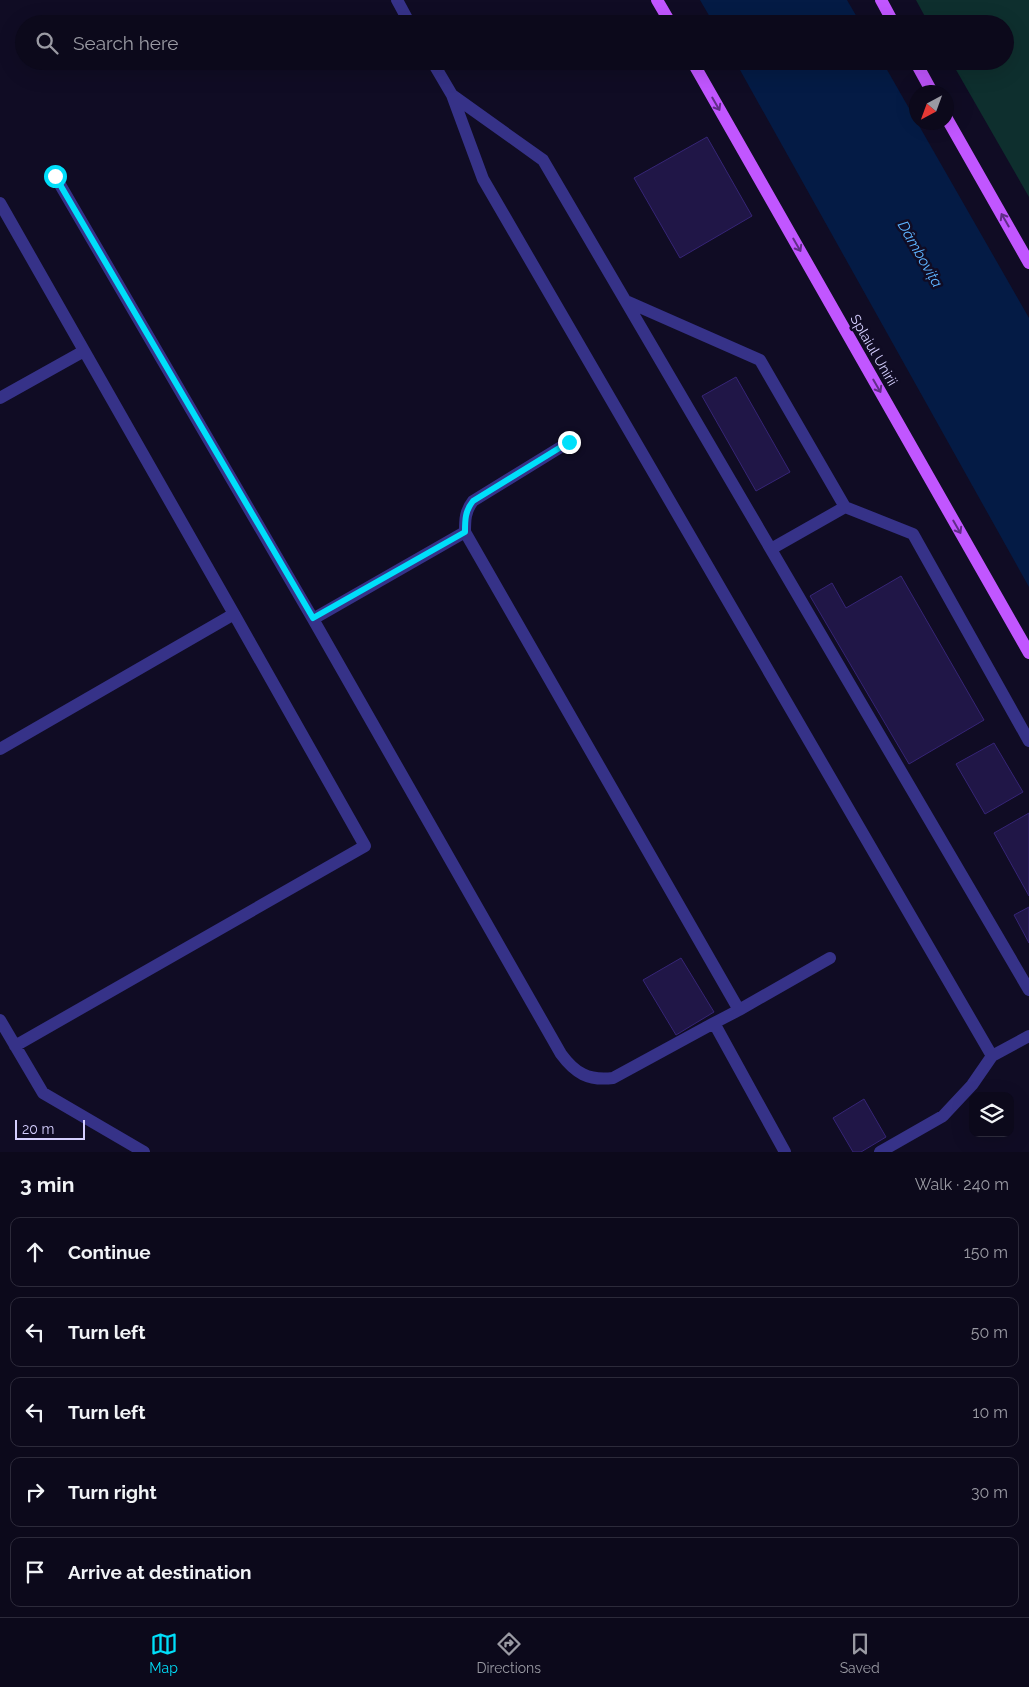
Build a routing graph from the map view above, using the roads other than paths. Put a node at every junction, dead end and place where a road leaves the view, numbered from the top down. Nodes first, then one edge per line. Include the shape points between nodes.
1 (397, 0) edge
2 (657, 0) edge
3 (881, 0) edge
4 (405, 15) edge
5 (666, 15) edge
6 (889, 15) edge
7 (437, 70) edge
8 (697, 70) edge
9 (920, 70) edge
10 (928, 85) edge
11 (452, 95) junction
12 (953, 130) edge
13 (55, 176) dead end
14 (0, 204) edge
15 (1029, 263) edge
16 (626, 301) junction
17 (84, 351) junction
18 (0, 398) edge
19 (569, 442) dead end
20 (845, 507) junction
21 (465, 532) junction
22 (771, 549) junction
23 (234, 614) junction
24 (313, 618) junction
25 (1029, 653) edge
26 (1029, 741) edge
27 (0, 749) edge
28 (830, 958) dead end
29 (1029, 990) edge
30 (739, 1010) junction
31 (0, 1020) edge
32 (714, 1024) junction
33 (1029, 1036) edge
34 (15, 1046) junction
35 (992, 1056) junction
36 (144, 1152) edge
37 (784, 1152) edge
38 (880, 1152) edge

1 - 4 lane
2 - 5 main road
3 - 6 main road
7 - 11 lane
8 -> 25 main road, Splaiul Unirii
9 - 10 main road
11 - 16 lane via 543,160
11 - 35 lane via 483,179
15 -> 12 main road
13 - 24 lane
14 - 17 lane
16 - 20 lane via 760,360
16 - 22 lane
17 - 18 lane
17 - 23 lane
19 - 21 lane via 473,501 467,509
20 - 22 lane
20 - 26 lane via 913,534
21 - 24 lane
21 - 30 lane
22 - 29 lane
23 - 27 lane
23 - 34 lane via 365,846
24 - 32 lane via 560,1054 571,1068 601,1080 613,1078
28 - 30 lane
30 - 32 lane
31 - 34 lane
32 - 37 lane
33 - 35 lane
34 - 36 lane via 43,1093
35 - 38 lane via 972,1085 943,1116

